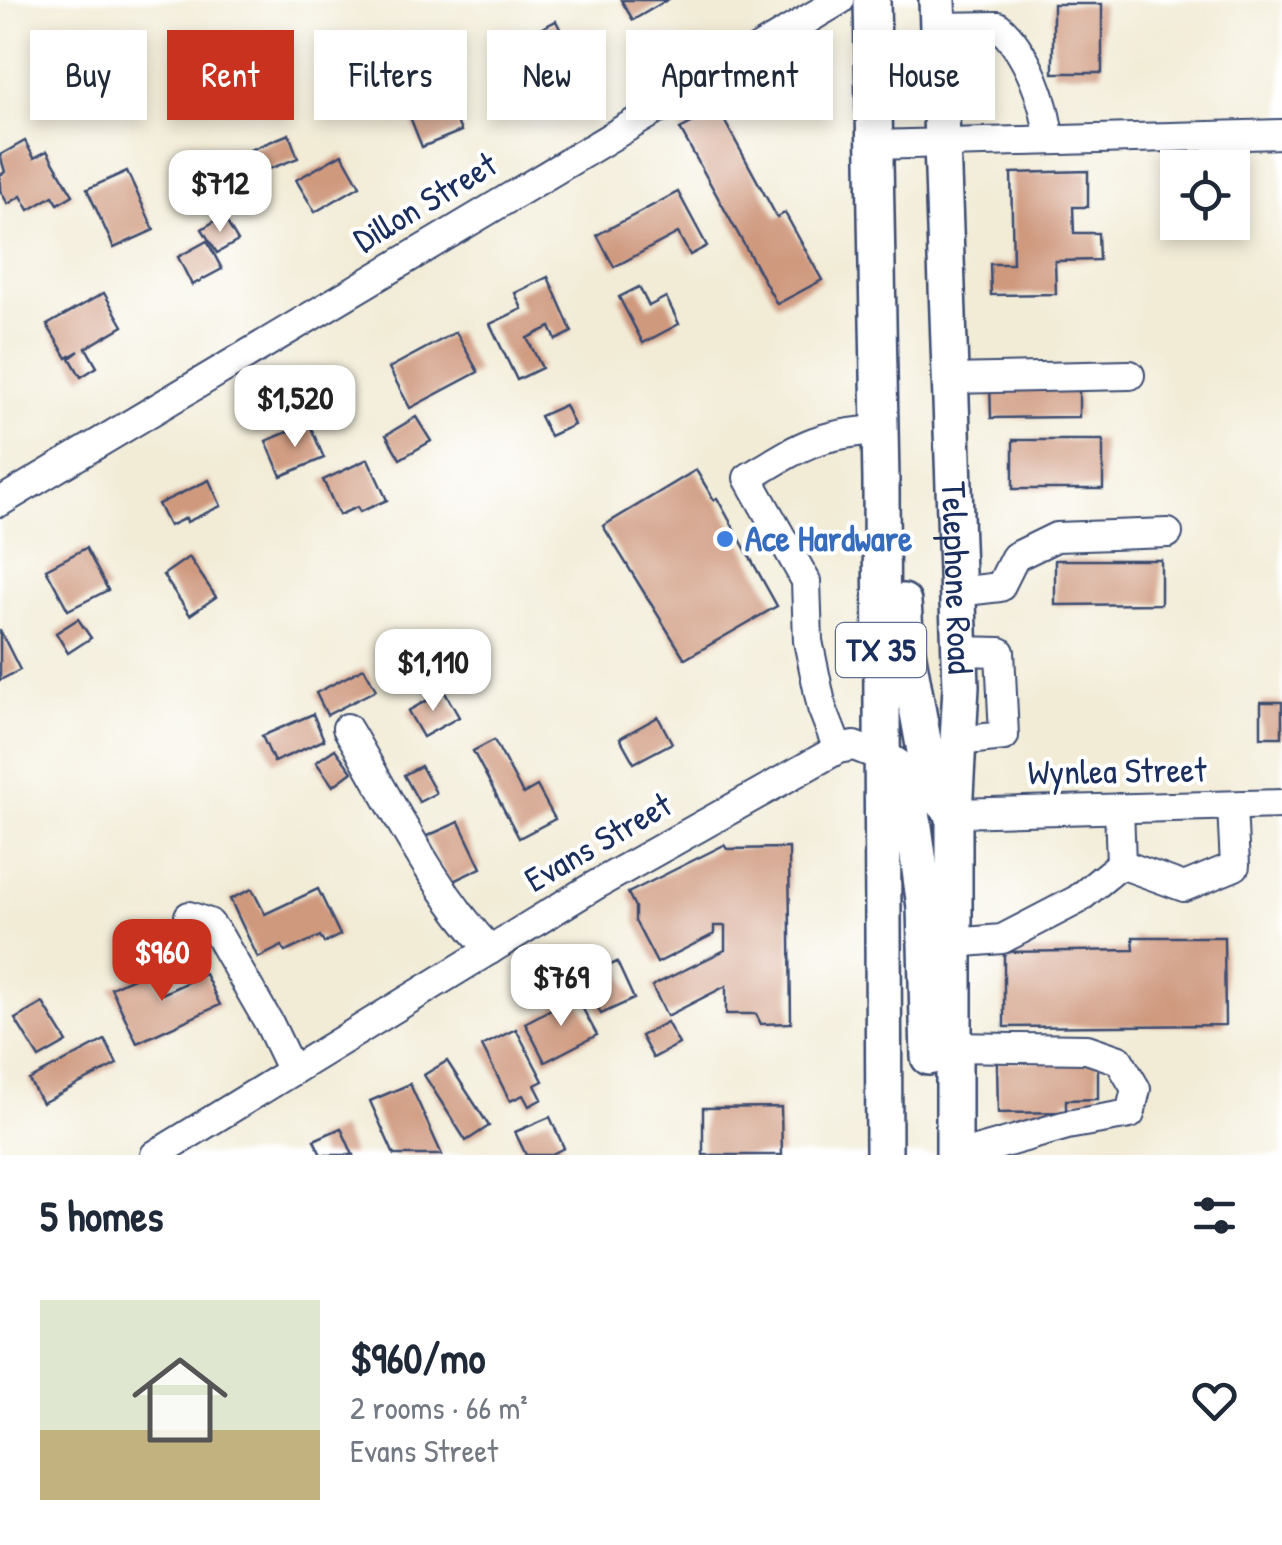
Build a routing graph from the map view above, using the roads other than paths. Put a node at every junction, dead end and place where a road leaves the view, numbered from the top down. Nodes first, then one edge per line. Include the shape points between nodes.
1 (872, 0) edge
2 (831, 2) edge
3 (937, 14) edge
4 (1282, 134) edge
5 (1049, 140) junction
6 (940, 144) junction
7 (874, 145) junction
8 (1130, 376) dead end
9 (949, 378) junction
10 (880, 430) junction
11 (881, 481) junction
12 (0, 502) edge
13 (1168, 533) dead end
14 (957, 592) junction
15 (347, 728) dead end
16 (838, 748) junction
17 (882, 757) junction
18 (1282, 804) edge
19 (1232, 806) junction
20 (1119, 808) junction
21 (954, 813) junction
22 (1121, 864) junction
23 (189, 916) dead end
24 (953, 943) junction
25 (490, 950) junction
26 (952, 1047) junction
27 (292, 1070) junction
28 (155, 1155) edge
29 (884, 1155) edge
30 (953, 1155) edge
31 (962, 1155) edge

1 - 7 main road, Telephone Road / TX 35
2 - 12 street, Dillon Street
3 - 5 street via 998,26 1014,40 1047,116
3 - 6 main road, Telephone Road / TX 35
4 - 5 street
5 - 6 street
6 - 7 street
6 - 9 main road, Telephone Road / TX 35
7 - 10 main road, Telephone Road / TX 35
8 - 9 street
9 - 14 main road, Telephone Road / TX 35
10 - 11 main road, Telephone Road / TX 35
10 - 16 street via 813,440 748,478 806,582 808,641
11 - 17 main road, Telephone Road / TX 35
11 - 21 main road via 897,504 906,646 932,790
13 - 14 street via 1056,537 1014,557 1000,587
14 - 21 main road, Telephone Road / TX 35
15 - 25 street via 420,857
16 - 17 street via 854,746
16 - 25 street, Evans Street
17 - 29 main road, Telephone Road / TX 35
17 - 30 main road via 901,770 913,819 925,907 929,1056
18 - 19 street, Wynlea Street
19 - 20 street, Wynlea Street
19 - 22 street via 1235,866 1184,887
20 - 21 street, Wynlea Street
20 - 22 street
21 - 24 main road, Telephone Road / TX 35
22 - 24 street via 1077,900 1002,939
23 - 27 street via 209,923 219,936
24 - 26 main road, Telephone Road / TX 35
25 - 27 street, Evans Street
26 - 30 main road, Telephone Road / TX 35
26 - 31 street via 1087,1049 1118,1060 1136,1089 1130,1114
27 - 28 street, Evans Street

